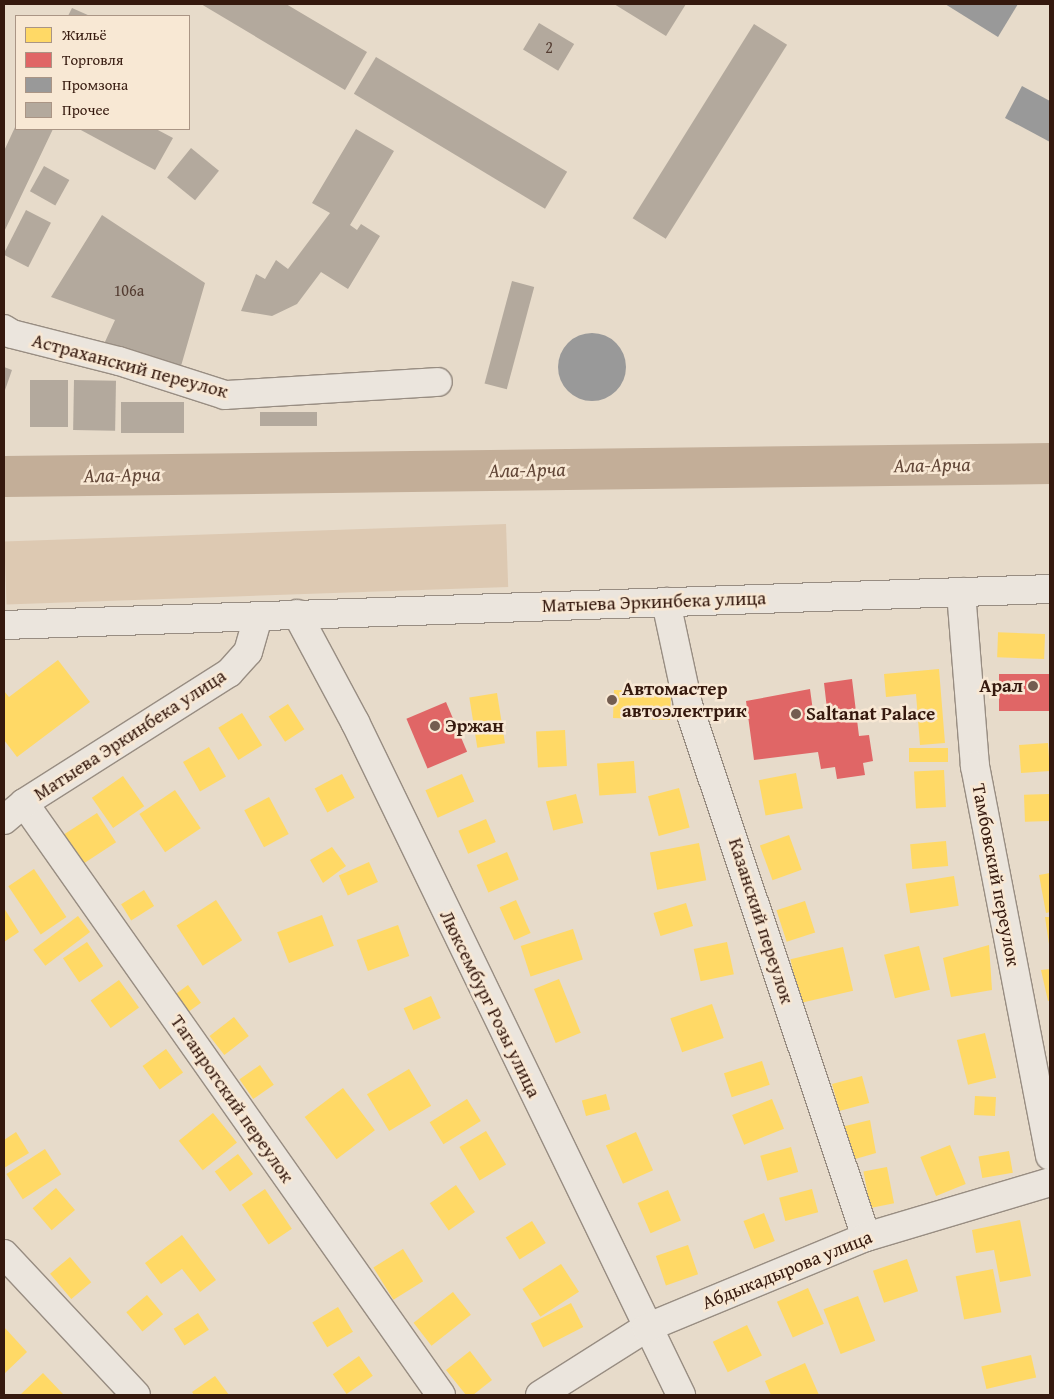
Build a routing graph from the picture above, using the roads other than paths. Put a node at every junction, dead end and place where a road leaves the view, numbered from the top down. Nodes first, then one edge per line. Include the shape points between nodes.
1 (4, 329) edge
2 (438, 382) dead end
3 (1050, 589) edge
4 (961, 592) junction
5 (666, 602) junction
6 (297, 614) junction
7 (258, 616) junction
8 (4, 624) edge
9 (14, 811) edge
10 (1050, 1156) edge
11 (1050, 1182) edge
12 (866, 1237) junction
13 (4, 1254) edge
14 (646, 1328) junction
15 (136, 1395) edge
16 (441, 1395) edge
17 (540, 1395) edge
18 (681, 1395) edge

1 - 2 street, Астраханский переулок via 12,334 120,361 225,395
3 - 4 street, Матыева Эркинбека улица
4 - 5 street, Матыева Эркинбека улица
4 - 10 street, Тамбовский переулок via 975,766
5 - 6 street, Матыева Эркинбека улица
5 - 12 street, Казанский переулок via 688,705
6 - 7 street, Матыева Эркинбека улица
6 - 14 street, Люксембург Розы улица via 359,731
7 - 8 street, Матыева Эркинбека улица
7 - 9 street, Матыева Эркинбека улица via 248,652 229,673
9 - 16 street, Таганрогский переулок
11 - 12 street, Абдыкадырова улица
12 - 14 street, Абдыкадырова улица
13 - 15 street
14 - 17 street, Абдыкадырова улица
14 - 18 street, Люксембург Розы улица

